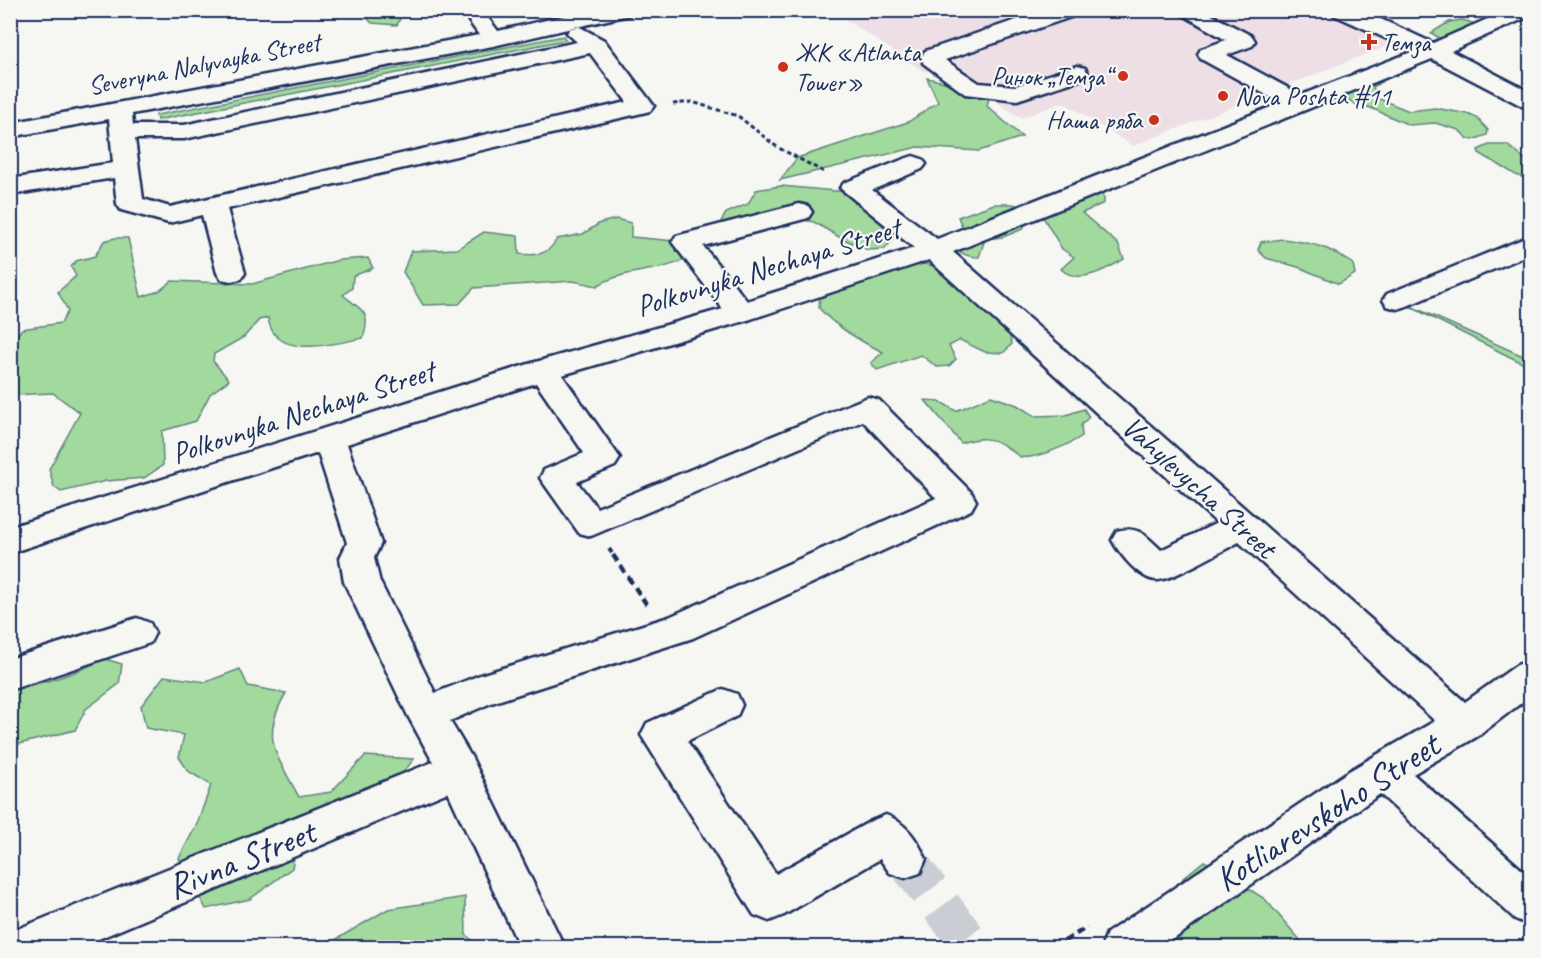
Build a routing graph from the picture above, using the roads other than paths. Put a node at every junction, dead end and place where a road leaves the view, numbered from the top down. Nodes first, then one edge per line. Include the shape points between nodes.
1 (471, 10) edge
2 (621, 10) edge
3 (1069, 10) edge
4 (1185, 10) edge
5 (1342, 10) edge
6 (1527, 10) edge
7 (568, 23) junction
8 (493, 39) junction
9 (596, 45) junction
10 (1433, 51) junction
11 (1077, 74) dead end
12 (1530, 101) edge
13 (1300, 104) junction
14 (121, 120) junction
15 (10, 130) edge
16 (913, 164) dead end
17 (126, 168) junction
18 (10, 187) edge
19 (213, 205) junction
20 (799, 212) dead end
21 (1530, 244) edge
22 (934, 250) junction
23 (231, 273) dead end
24 (1397, 300) dead end
25 (741, 313) junction
26 (543, 370) junction
27 (329, 438) junction
28 (1242, 526) junction
29 (10, 540) edge
30 (1129, 540) dead end
31 (137, 633) dead end
32 (10, 675) edge
33 (1530, 676) edge
34 (723, 705) dead end
35 (426, 714) junction
36 (1464, 724) junction
37 (458, 770) junction
38 (1382, 771) junction
39 (905, 859) tunnel mouth
40 (1530, 906) edge
41 (24, 948) edge
42 (543, 948) edge
43 (1123, 948) edge

1 - 8 street
2 - 7 street, Severyna Nalyvayka Street
3 - 11 street via 933,57 934,63 973,89 1017,93
4 - 13 street via 1244,41 1209,54
5 - 10 street
6 - 10 street, Polkovnyka Nechaya Street
7 - 8 street, Severyna Nalyvayka Street
7 - 9 street
8 - 14 street, Severyna Nalyvayka Street
9 - 14 street via 184,132
9 - 19 street via 642,106
10 - 12 street
10 - 13 street, Polkovnyka Nechaya Street
13 - 22 street, Polkovnyka Nechaya Street
14 - 15 street, Severyna Nalyvayka Street
14 - 17 street
16 - 22 street, Vahylevycha Street via 853,188
17 - 18 street
17 - 19 street via 130,204 169,215
19 - 23 street
20 - 25 street via 686,242
21 - 24 street
22 - 25 street, Polkovnyka Nechaya Street
22 - 28 street, Vahylevycha Street
25 - 26 street, Polkovnyka Nechaya Street
26 - 27 street, Polkovnyka Nechaya Street
26 - 35 street via 604,458 556,478 591,524 868,407 959,501 666,633 480,691
27 - 29 street, Polkovnyka Nechaya Street
27 - 35 street via 364,543 357,558 362,582
28 - 30 street via 1157,567
28 - 36 street, Vahylevycha Street
31 - 32 street
33 - 36 street, Kotliarevskoho Street
34 - 39 street via 661,735 769,901 886,834
35 - 37 street
36 - 38 street, Kotliarevskoho Street
37 - 41 street, Rivna Street
37 - 42 street
38 - 40 street
38 - 43 street, Kotliarevskoho Street

